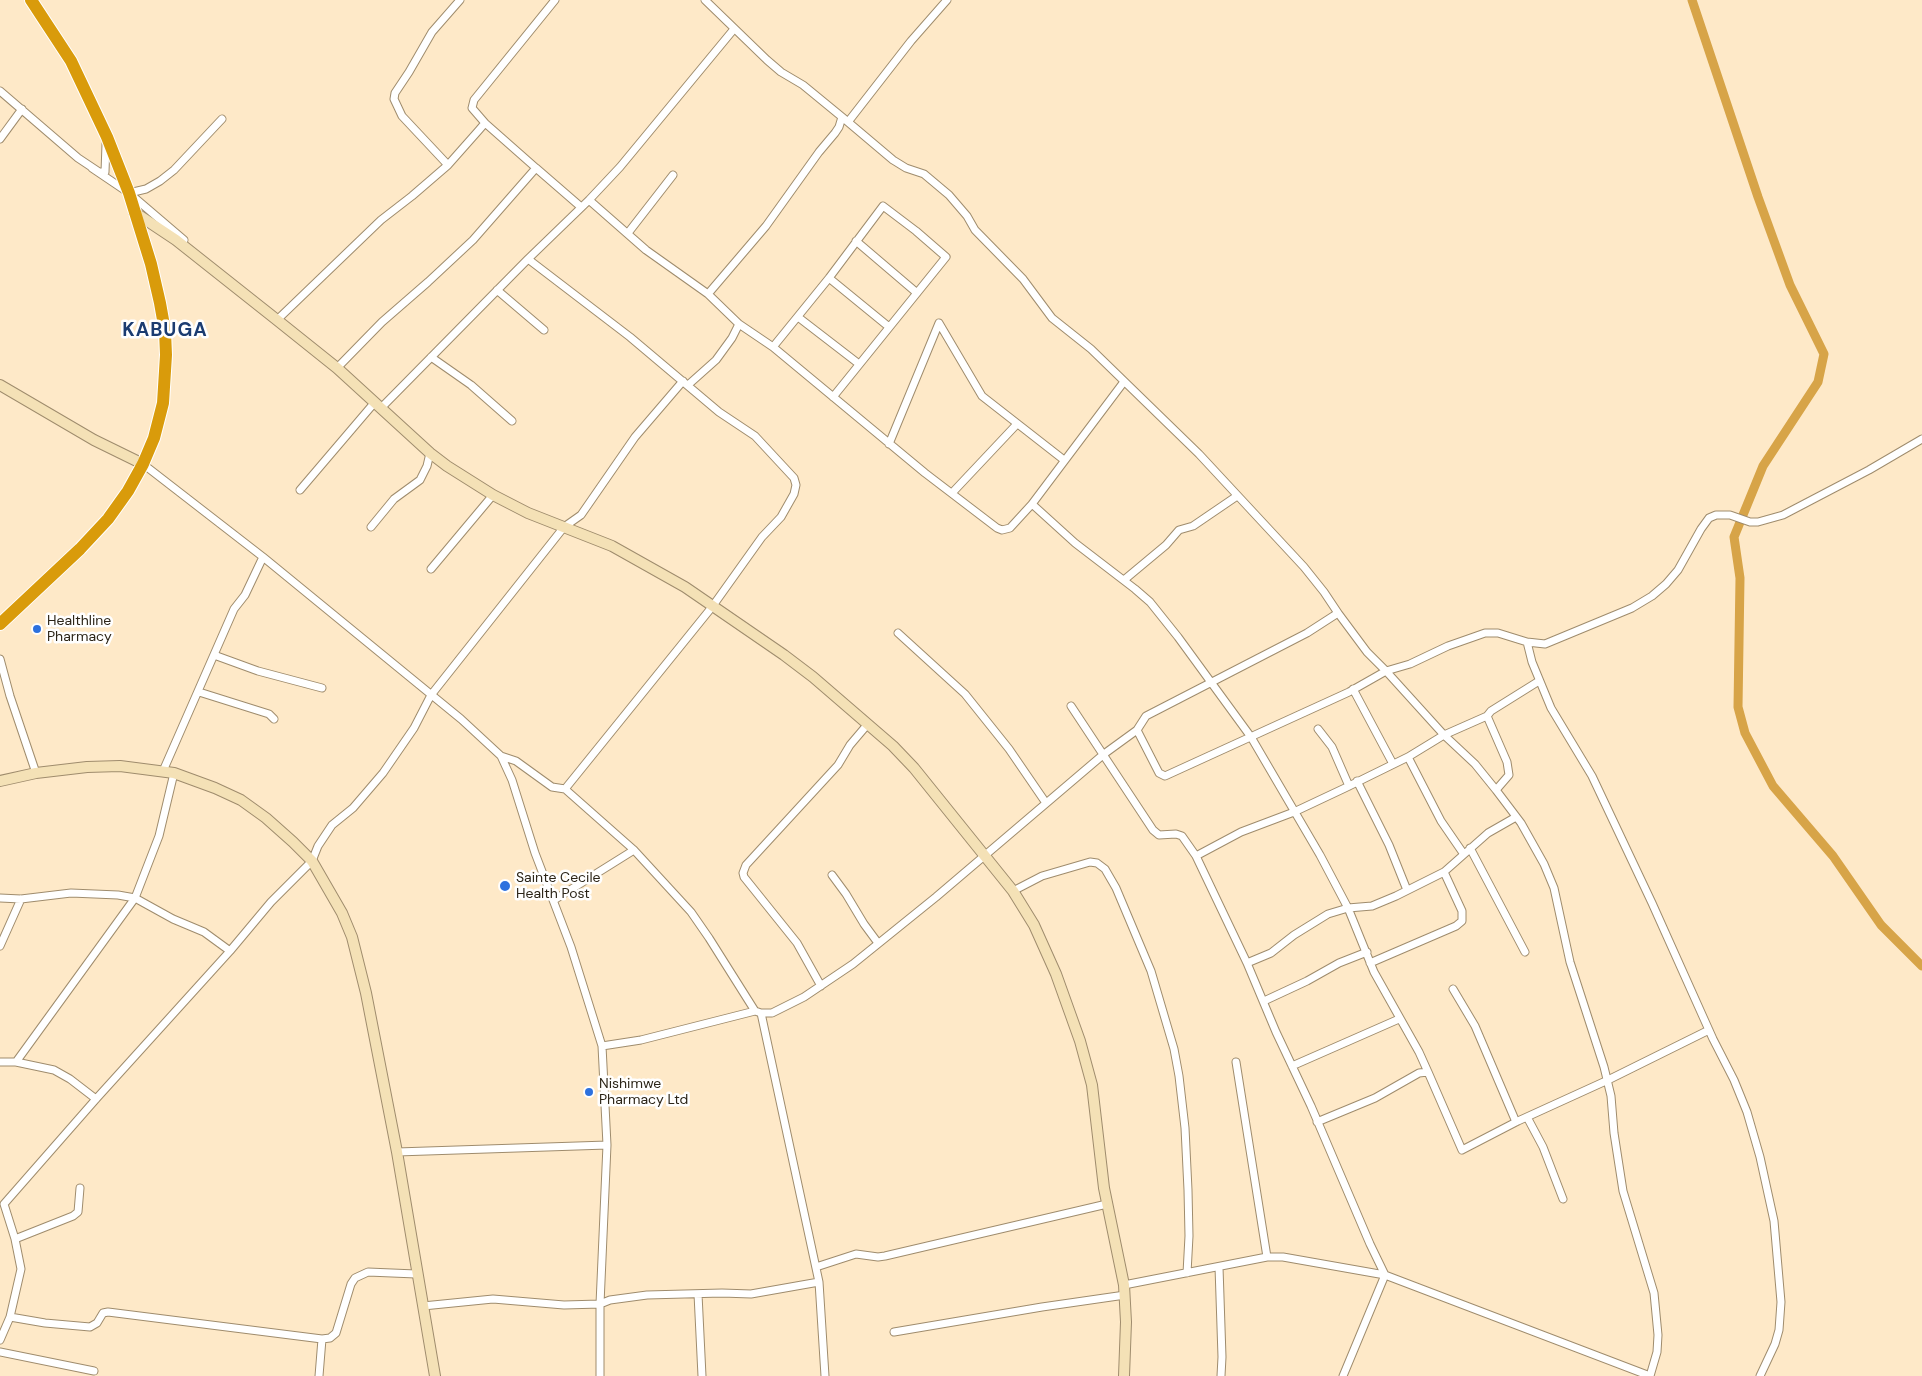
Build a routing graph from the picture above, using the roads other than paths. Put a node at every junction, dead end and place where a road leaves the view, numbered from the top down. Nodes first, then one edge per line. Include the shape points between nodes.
1 (31, 0) edge
2 (460, 0) edge
3 (555, 0) edge
4 (705, 0) edge
5 (947, 0) edge
6 (734, 29) junction
7 (0, 91) edge
8 (22, 109) junction
9 (222, 119) dead end
10 (845, 120) junction
11 (485, 123) junction
12 (107, 136) junction
13 (0, 138) edge
14 (448, 164) junction
15 (92, 168) junction
16 (536, 168) junction
17 (673, 175) dead end
18 (129, 192) junction
19 (589, 200) junction
20 (581, 207) junction
21 (134, 212) junction
22 (628, 232) junction
23 (856, 241) junction
24 (528, 259) junction
25 (829, 278) junction
26 (497, 290) junction
27 (917, 293) junction
28 (708, 294) junction
29 (256, 303) junction
30 (798, 317) junction
31 (277, 320) junction
32 (739, 324) junction
33 (889, 327) junction
34 (544, 330) dead end
35 (773, 347) junction
36 (431, 357) junction
37 (859, 364) junction
38 (337, 368) junction
39 (685, 383) junction
40 (1124, 383) junction
41 (0, 385) edge
42 (833, 397) junction
43 (378, 405) junction
44 (512, 421) dead end
45 (1017, 424) junction
46 (1922, 439) edge
47 (889, 444) junction
48 (430, 453) junction
49 (1064, 460) junction
50 (143, 464) junction
51 (300, 490) dead end
52 (952, 493) junction
53 (493, 495) junction
54 (1237, 496) junction
55 (1032, 504) junction
56 (371, 527) dead end
57 (564, 527) junction
58 (263, 557) junction
59 (431, 569) dead end
60 (1124, 580) junction
61 (712, 607) junction
62 (1338, 613) junction
63 (0, 624) edge
64 (898, 633) dead end
65 (1527, 642) junction
66 (214, 654) junction
67 (0, 659) edge
68 (1386, 671) junction
69 (1539, 681) junction
70 (1211, 683) junction
71 (322, 688) dead end
72 (1353, 689) junction
73 (199, 692) junction
74 (431, 694) junction
75 (1071, 706) dead end
76 (1487, 716) junction
77 (274, 719) dead end
78 (867, 725) junction
79 (1318, 729) dead end
80 (1137, 730) junction
81 (1444, 735) junction
82 (1251, 737) junction
83 (1104, 754) junction
84 (501, 756) junction
85 (1408, 757) junction
86 (1393, 764) junction
87 (168, 772) junction
88 (36, 773) junction
89 (0, 781) edge
90 (1357, 781) junction
91 (1349, 786) junction
92 (565, 789) junction
93 (1496, 790) junction
94 (1046, 802) junction
95 (1294, 812) junction
96 (1516, 817) junction
97 (1470, 848) junction
98 (634, 850) junction
99 (1463, 853) junction
100 (984, 855) junction
101 (1196, 856) junction
102 (312, 861) junction
103 (1444, 872) junction
104 (832, 876) dead end
105 (1407, 890) junction
106 (1013, 891) junction
107 (0, 898) edge
108 (135, 898) junction
109 (21, 899) junction
110 (554, 900) junction
111 (1348, 908) junction
112 (878, 943) junction
113 (0, 946) edge
114 (230, 951) junction
115 (1367, 952) junction
116 (1525, 952) dead end
117 (1247, 963) junction
118 (1370, 963) junction
119 (821, 986) junction
120 (1453, 989) dead end
121 (1264, 1001) junction
122 (758, 1012) junction
123 (1400, 1019) junction
124 (1709, 1030) junction
125 (602, 1046) junction
126 (0, 1062) edge
127 (16, 1062) junction
128 (1236, 1062) dead end
129 (1292, 1066) junction
130 (1428, 1072) junction
131 (1608, 1080) junction
132 (96, 1099) junction
133 (1528, 1117) junction
134 (1317, 1122) junction
135 (1516, 1122) junction
136 (607, 1145) junction
137 (397, 1152) junction
138 (80, 1188) dead end
139 (1563, 1199) dead end
140 (2, 1202) edge
141 (1107, 1204) junction
142 (16, 1239) junction
143 (1268, 1257) junction
144 (816, 1267) junction
145 (1219, 1267) junction
146 (1188, 1273) junction
147 (416, 1274) junction
148 (1385, 1275) junction
149 (818, 1282) junction
150 (1125, 1290) junction
151 (698, 1294) junction
152 (600, 1304) junction
153 (423, 1306) junction
154 (10, 1317) junction
155 (894, 1332) dead end
156 (322, 1339) junction
157 (0, 1340) edge
158 (0, 1352) edge
159 (94, 1371) dead end
160 (319, 1376) edge
161 (435, 1376) edge
162 (600, 1376) edge
163 (702, 1376) edge
164 (825, 1376) edge
165 (1124, 1376) edge
166 (1221, 1376) edge
167 (1343, 1376) edge
168 (1650, 1376) edge
169 (1760, 1376) edge

1 - 12 highway via 71,61
2 - 14 street via 432,32 394,99 402,116
3 - 11 street via 474,100 472,108
4 - 6 street
5 - 10 street
6 - 10 street via 782,72
6 - 19 street
7 - 8 street
8 - 13 street
8 - 15 street
9 - 18 street via 160,181 146,189
10 - 28 street via 766,226
10 - 40 street via 900,164 924,174 944,190 975,230 1023,278 1052,318
11 - 14 street
11 - 16 street
12 - 15 street via 106,172
12 - 18 highway
14 - 31 street via 381,220
15 - 18 street
16 - 20 street
16 - 38 street via 472,240
17 - 22 street
18 - 21 highway
18 - 29 street
19 - 20 street
19 - 22 street
20 - 24 street
21 - 29 main road via 176,240
21 - 50 highway via 160,303 166,355 162,403 154,438
22 - 28 street via 646,250
23 - 25 street
23 - 27 street
23 - 27 street via 883,206 916,231 946,257
24 - 26 street
24 - 39 street
25 - 30 street
25 - 33 street
26 - 34 street
26 - 36 street
27 - 33 street
28 - 32 street
29 - 31 main road
30 - 35 street
30 - 37 street
31 - 38 main road
32 - 35 street
32 - 39 street via 716,360
33 - 37 street
35 - 42 street
36 - 43 street
36 - 44 street via 471,385
37 - 42 street
38 - 43 main road
39 - 57 street via 635,438 581,515
39 - 61 street via 719,412 755,436 785,467 796,485 790,505 762,537
40 - 49 street
40 - 54 street via 1176,430
41 - 50 main road via 94,440
42 - 47 street
43 - 48 main road
43 - 51 street
45 - 47 street via 982,396 939,324
45 - 49 street
45 - 52 street
46 - 65 street via 1804,504 1769,519 1750,522 1730,515 1709,518 1678,570 1652,596 1566,637 1545,644
47 - 52 street
48 - 53 main road
48 - 56 street via 428,466 420,480 394,499
49 - 55 street
50 - 58 street
50 - 63 highway via 108,519
52 - 55 street via 1002,530 1010,528
53 - 57 main road
53 - 59 street
54 - 60 street via 1193,526 1179,530
54 - 62 street via 1304,567
55 - 60 street
57 - 61 main road via 612,546 663,573
57 - 74 street
58 - 66 street
58 - 74 street
60 - 70 street via 1143,595 1163,618
61 - 78 main road via 813,676
61 - 92 street
62 - 68 street via 1367,652
62 - 70 street via 1307,633
64 - 94 street via 965,694
65 - 68 street via 1503,634 1485,633
65 - 69 street
66 - 71 street via 258,671
66 - 73 street
67 - 88 street
68 - 72 street
68 - 81 street
69 - 76 street
69 - 124 street via 1551,708 1592,776
70 - 80 street via 1146,716
70 - 82 street
72 - 82 street
72 - 86 street
73 - 77 street via 270,714
73 - 87 street
74 - 84 street
74 - 102 street via 414,728 383,774 353,808 332,825
75 - 83 street
76 - 81 street
76 - 93 street via 1508,762 1509,775
78 - 100 main road via 914,768
78 - 119 street via 838,766 746,865 743,873 797,942
79 - 91 street via 1332,748
80 - 82 street via 1158,773 1165,776
80 - 83 street
81 - 85 street
81 - 93 street via 1475,764
82 - 95 street
83 - 94 street
83 - 101 street via 1156,833 1182,836
84 - 92 street via 516,761 552,787
84 - 110 street
85 - 86 street
85 - 99 street via 1441,821
86 - 90 street
87 - 88 main road via 120,766
87 - 102 main road via 240,800 273,824
87 - 108 street via 159,836
88 - 89 main road
90 - 91 street
90 - 105 street
91 - 95 street
92 - 98 street
93 - 96 street
94 - 100 street
95 - 101 street via 1241,832
95 - 111 street
96 - 97 street
96 - 131 street via 1544,864 1554,888 1573,970
97 - 99 street
97 - 116 street
98 - 110 street
98 - 122 street via 691,912
99 - 103 street
100 - 106 main road
100 - 112 street
101 - 117 street
102 - 114 street via 271,902
102 - 137 main road via 352,937
103 - 105 street
103 - 118 street via 1462,911 1462,921
104 - 112 street
105 - 111 street via 1372,906
106 - 141 main road via 1034,925 1056,974 1080,1041 1092,1085
106 - 146 street via 1042,876 1090,862 1097,862 1105,869 1116,888 1151,972 1174,1049 1185,1128
107 - 109 street
108 - 109 street via 71,893
108 - 114 street via 204,932
108 - 127 street
109 - 113 street
110 - 125 street
111 - 115 street
111 - 117 street via 1328,914 1271,953
112 - 119 street
114 - 132 street
115 - 118 street
115 - 121 street
117 - 121 street
118 - 123 street
119 - 122 street via 772,1013
120 - 135 street via 1475,1026
121 - 129 street
122 - 125 street
122 - 144 street
123 - 129 street
123 - 130 street
124 - 131 street
124 - 169 street via 1747,1112 1775,1230 1780,1320 1775,1344
125 - 136 street
126 - 127 street
127 - 132 street via 54,1070
128 - 143 street
129 - 134 street
130 - 134 street via 1419,1073 1375,1098
130 - 135 street via 1462,1150
131 - 133 street
131 - 168 street via 1623,1191 1654,1293 1658,1335
132 - 140 street
133 - 135 street
133 - 139 street
134 - 148 street
136 - 137 street
136 - 152 street
137 - 147 main road
138 - 142 street via 78,1212 73,1216
140 - 142 street
141 - 144 street via 885,1256 856,1254
141 - 150 main road
142 - 154 street via 21,1269
143 - 145 street
143 - 148 street
144 - 149 street
145 - 146 street
145 - 166 street
146 - 150 street
147 - 153 main road
147 - 156 street via 368,1272 355,1278 336,1333
148 - 167 street
148 - 168 street
149 - 151 street via 751,1294
149 - 164 street
150 - 155 street
150 - 165 main road
151 - 152 street via 647,1295
151 - 163 street
152 - 153 street via 564,1305 493,1299
152 - 162 street
153 - 161 main road
154 - 156 street via 90,1327 108,1312
154 - 157 street
156 - 160 street
158 - 159 street

